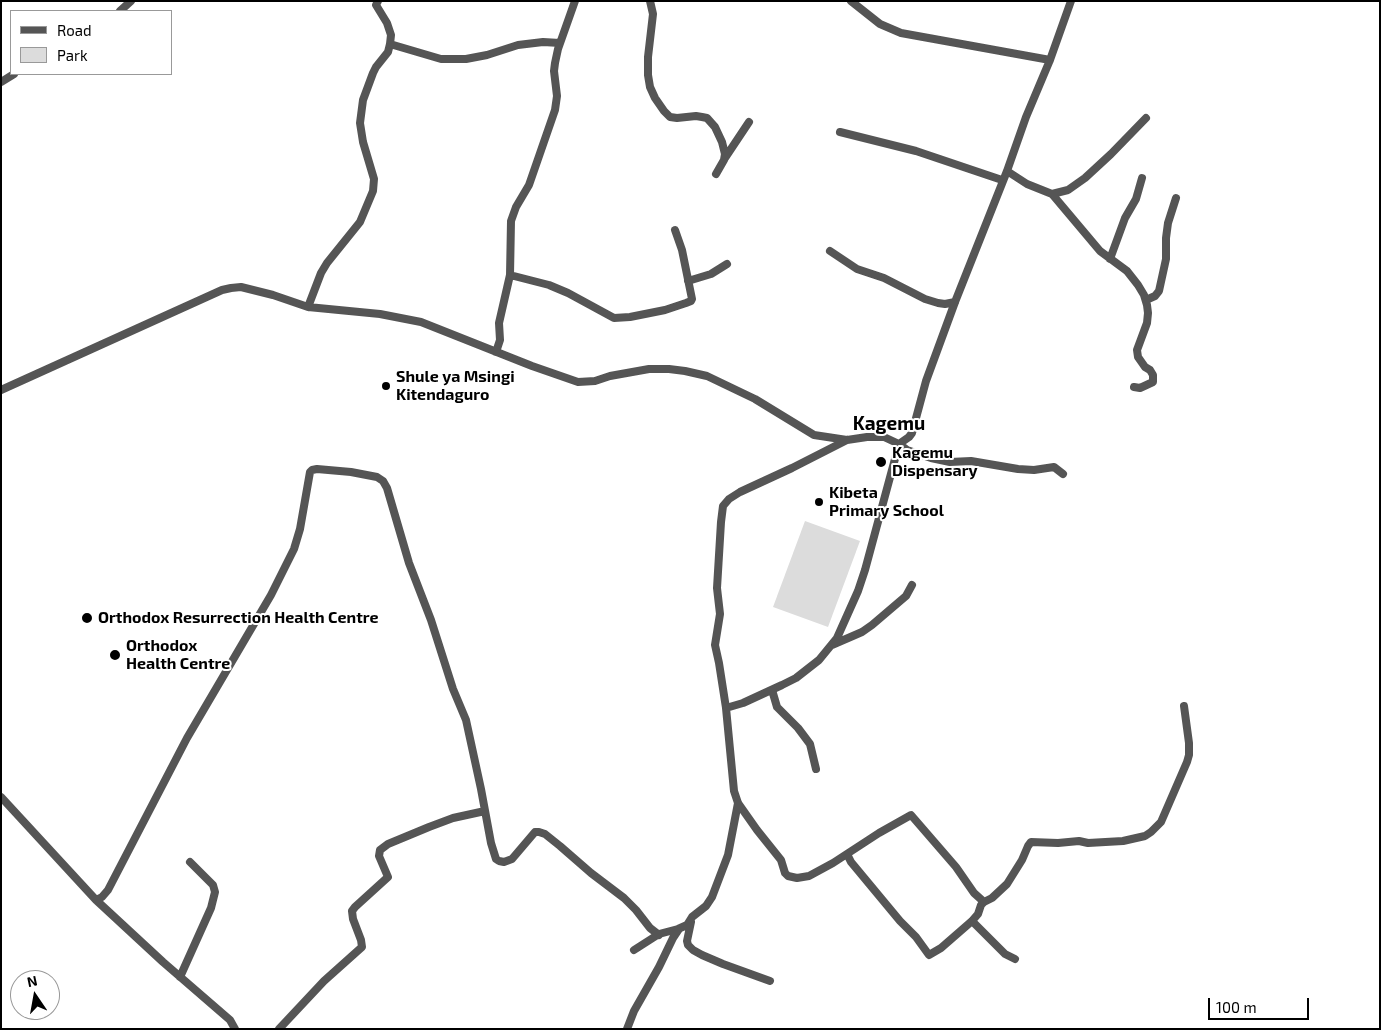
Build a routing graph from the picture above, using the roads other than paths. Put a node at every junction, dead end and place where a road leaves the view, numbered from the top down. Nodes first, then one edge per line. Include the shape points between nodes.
1 (131, 1) edge
2 (378, 1) edge
3 (575, 1) edge
4 (650, 1) edge
5 (851, 1) edge
6 (1072, 1) edge
7 (121, 10) edge
8 (560, 43) junction
9 (390, 44) junction
10 (1050, 60) junction
11 (12, 75) edge
12 (1, 82) edge
13 (1146, 118) dead end
14 (749, 122) dead end
15 (840, 132) dead end
16 (724, 160) junction
17 (1007, 171) junction
18 (716, 174) dead end
19 (1142, 178) dead end
20 (1002, 180) junction
21 (1052, 194) junction
22 (1176, 198) dead end
23 (675, 230) dead end
24 (830, 252) dead end
25 (1110, 259) junction
26 (727, 264) dead end
27 (510, 275) junction
28 (688, 281) junction
29 (1146, 300) junction
30 (955, 302) junction
31 (308, 307) junction
32 (496, 352) junction
33 (1134, 387) dead end
34 (1, 390) edge
35 (847, 440) junction
36 (899, 444) junction
37 (1063, 474) dead end
38 (912, 585) dead end
39 (832, 645) junction
40 (772, 690) junction
41 (1184, 706) dead end
42 (726, 708) junction
43 (816, 769) dead end
44 (1, 797) edge
45 (738, 803) junction
46 (485, 811) junction
47 (847, 854) junction
48 (190, 862) dead end
49 (96, 900) junction
50 (984, 902) junction
51 (692, 917) junction
52 (972, 921) junction
53 (680, 928) junction
54 (659, 934) junction
55 (634, 950) dead end
56 (1015, 959) dead end
57 (180, 977) junction
58 (770, 981) dead end
59 (235, 1029) edge
60 (279, 1029) edge
61 (627, 1029) edge

1 - 7 street
2 - 9 street via 376,5 391,36
3 - 8 street
4 - 16 street via 654,14 648,75 655,98 672,118 707,118 718,130
5 - 10 street via 880,24 901,33
6 - 10 street
8 - 9 street via 518,45 466,59 441,59
8 - 27 street via 554,71 555,110 529,185 511,221
9 - 31 street via 373,73 363,100 360,123 374,190 360,222 321,273
10 - 17 street
11 - 12 street
13 - 21 street via 1086,178 1068,190
14 - 16 street
15 - 20 street via 916,151
16 - 18 street
17 - 20 street
17 - 21 street via 1026,184
19 - 25 street
20 - 30 street
21 - 25 street
22 - 29 street via 1168,223 1166,258 1159,291
23 - 28 street
24 - 30 street via 857,269 884,278 925,299 945,304
25 - 29 street via 1132,275
26 - 28 street via 711,274
27 - 28 street via 555,288 616,319 689,302 692,296
27 - 32 street
29 - 33 street via 1147,323 1136,350 1153,375 1153,382
30 - 36 street via 926,381 912,433
31 - 32 street via 380,314 421,322
31 - 34 street via 248,288 222,290
32 - 35 street via 578,382 649,369 707,376 755,399 814,435
35 - 36 street via 884,437
35 - 42 street via 740,492 723,506 718,588 720,614 715,645
36 - 37 street via 907,450 950,462 971,461 1018,470 1054,467
36 - 39 street via 858,591
38 - 39 street via 906,596 872,625
39 - 40 street via 803,674
40 - 42 street
40 - 43 street via 777,707 810,744
41 - 50 street via 1189,755 1168,809 1155,828 1143,836 1123,841 1031,842 1007,884
42 - 45 street
44 - 49 street
45 - 47 street via 790,877 809,876
45 - 51 street via 728,855 712,897
46 - 49 street via 466,720 409,563 386,485 377,477 314,469 310,472 294,549 271,595 187,738 110,886
46 - 54 street via 498,860 512,859 535,832 545,834 624,898
46 - 60 street via 453,818 380,850 379,856 388,877 352,911 362,947 324,981
47 - 50 street via 911,815
47 - 52 street via 929,954 941,948
48 - 57 street via 213,885 215,892
49 - 57 street
50 - 52 street
51 - 53 street via 687,925
51 - 58 street via 687,941 693,950
52 - 56 street via 1005,954
53 - 54 street
53 - 61 street via 634,1010
54 - 55 street
57 - 59 street via 230,1020

